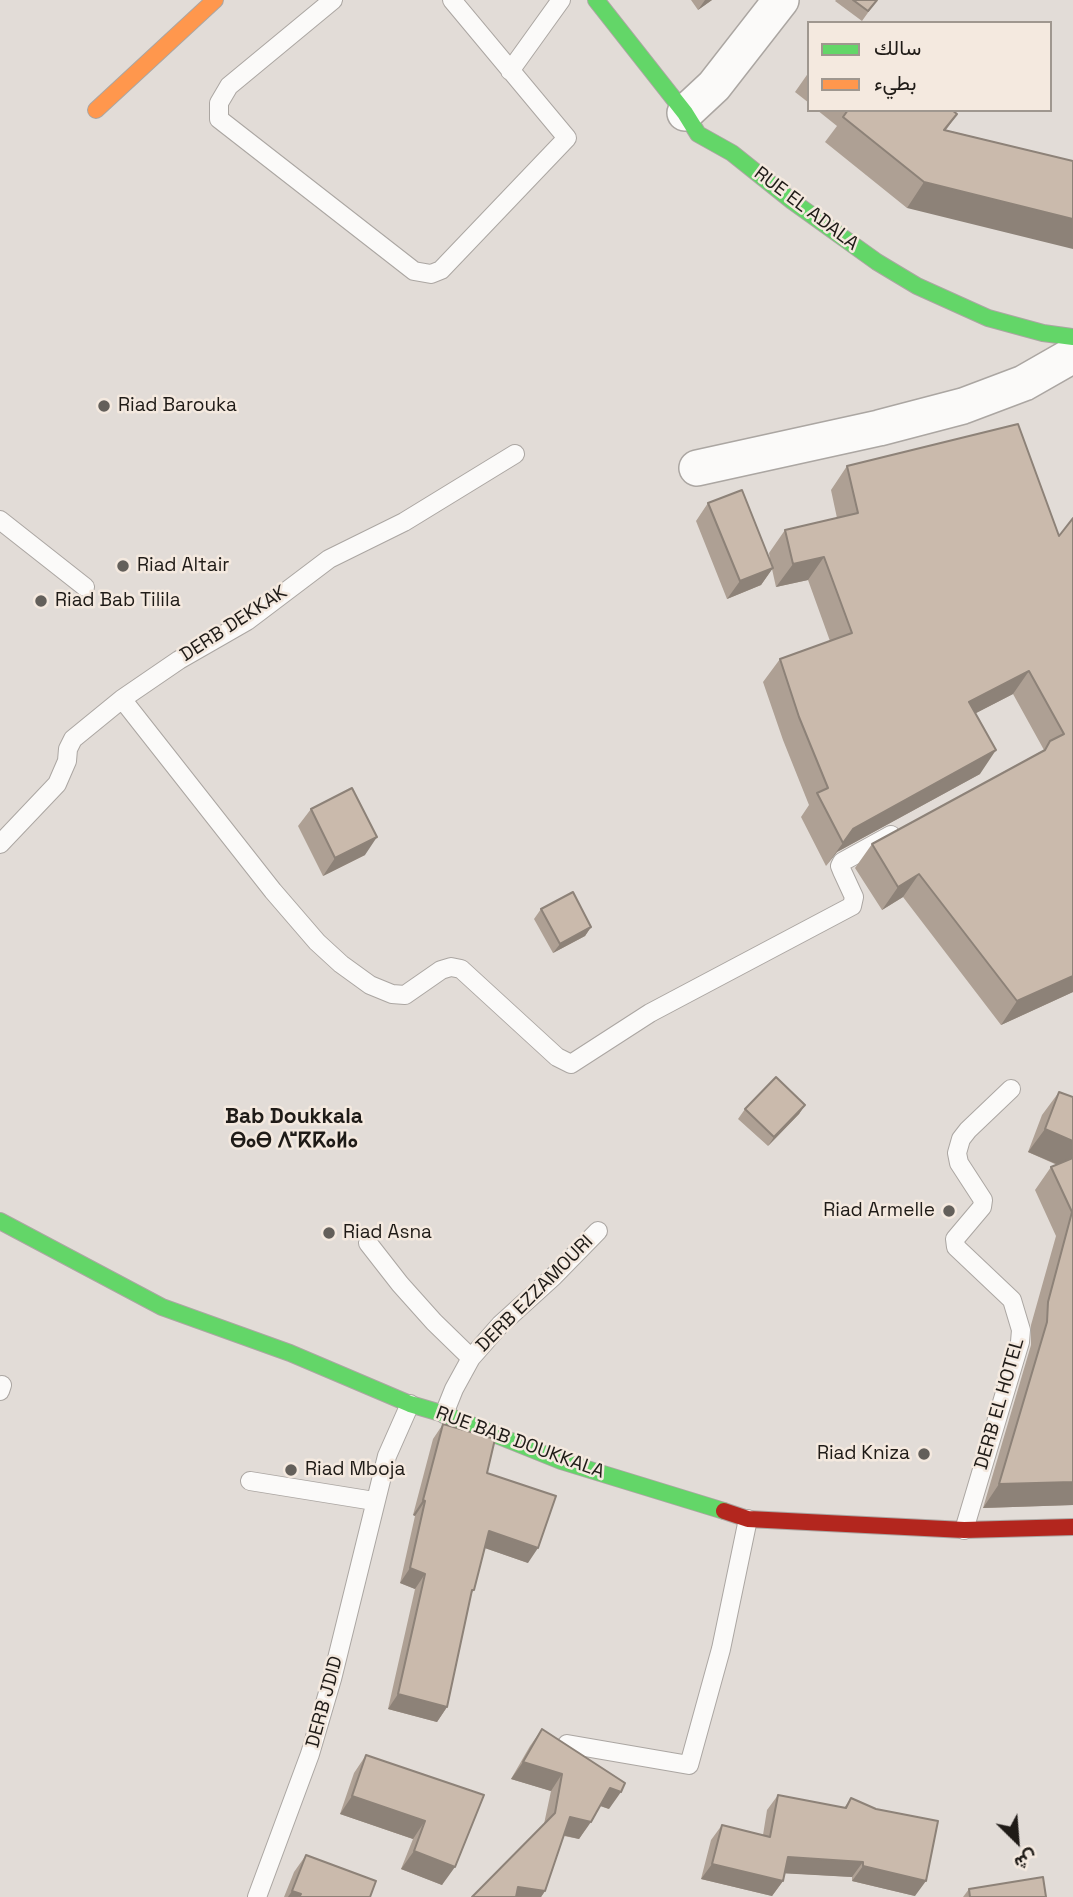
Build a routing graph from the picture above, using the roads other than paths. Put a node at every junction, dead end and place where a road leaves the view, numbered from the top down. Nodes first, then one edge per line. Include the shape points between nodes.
1 (215, 0) edge
2 (333, 0) edge
3 (561, 0) edge
4 (596, 0) edge
5 (781, 0) edge
6 (458, 3) edge
7 (510, 71) junction
8 (96, 110) dead end
9 (685, 113) junction
10 (1073, 337) edge
11 (1073, 355) edge
12 (515, 454) dead end
13 (697, 468) dead end
14 (0, 520) edge
15 (85, 587) dead end
16 (122, 699) junction
17 (905, 827) edge
18 (0, 844) edge
19 (1011, 1089) dead end
20 (0, 1221) edge
21 (598, 1231) dead end
22 (368, 1243) dead end
23 (471, 1357) junction
24 (410, 1404) junction
25 (444, 1415) junction
26 (250, 1481) dead end
27 (374, 1501) junction
28 (748, 1519) junction
29 (1073, 1527) edge
30 (964, 1530) junction
31 (567, 1744) edge
32 (257, 1897) edge

1 - 8 street
2 - 7 lane via 229,86 219,103 219,119 414,271 431,274 441,270 567,138
3 - 7 lane
4 - 9 street, RUE EL ADALA
5 - 9 street via 713,86
6 - 7 lane
9 - 10 street, RUE EL ADALA via 698,134 732,153 792,201 917,286 988,318
11 - 13 street via 1024,383 963,406
12 - 16 lane, DERB DEKKAK via 404,522 329,559 247,621
14 - 15 lane
16 - 17 lane via 273,891 341,964 392,995 405,995 441,970 461,969 557,1057 571,1064 650,1013 852,906 854,897 842,862
16 - 18 lane, DERB DEKKAK via 73,739 57,784
19 - 30 lane, DERB EL HOTEL via 968,1130 957,1153 984,1200 956,1239 956,1247 1012,1300 1021,1329
20 - 24 street, RUE BAB DOUKKALA via 162,1307 290,1353
21 - 23 lane, DERB EZZAMOURI
22 - 23 lane, DERB EZZAMOURI via 425,1313
23 - 25 lane, DERB EZZAMOURI
24 - 25 street, RUE BAB DOUKKALA
24 - 27 lane, DERB JDID
25 - 28 street, RUE BAB DOUKKALA via 561,1461
26 - 27 lane
27 - 32 lane, DERB JDID via 310,1754
28 - 30 street, RUE BAB DOUKKALA
28 - 31 lane via 721,1649 689,1765
29 - 30 street, RUE BAB DOUKKALA

